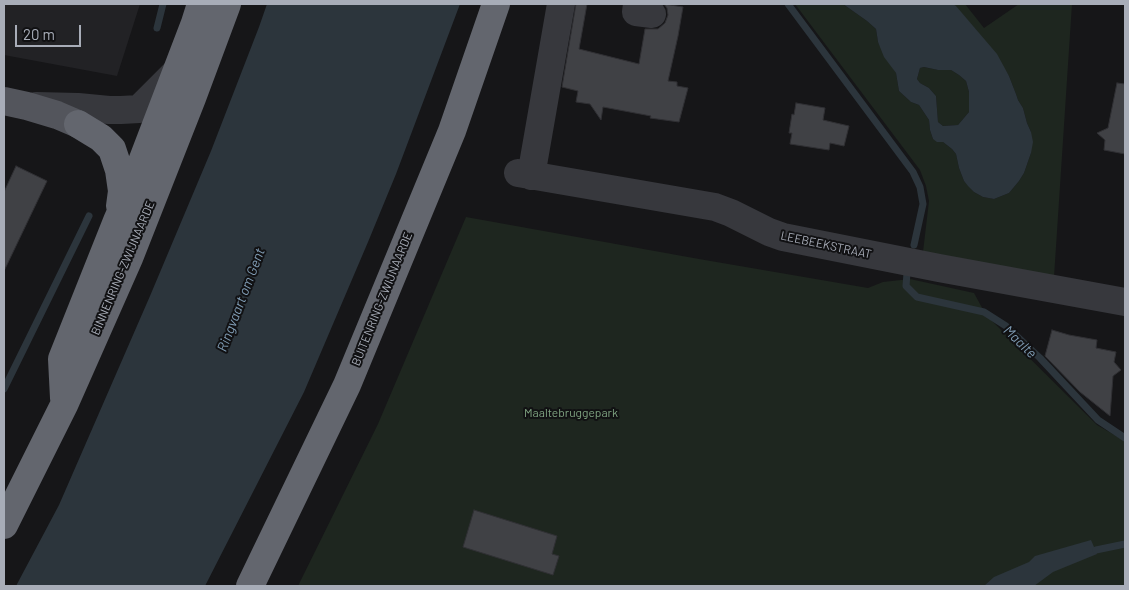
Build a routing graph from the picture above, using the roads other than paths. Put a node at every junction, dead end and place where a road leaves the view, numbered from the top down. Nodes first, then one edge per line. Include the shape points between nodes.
1 (201, 4) edge
2 (227, 4) edge
3 (496, 4) edge
4 (561, 4) edge
5 (176, 72) junction
6 (15, 103) edge
7 (78, 116) junction
8 (118, 221) junction
9 (1125, 302) edge
10 (64, 405) junction
11 (4, 525) edge
12 (250, 586) edge

1 - 5 highway
2 - 10 highway, BINNENRING-ZWIJNAARDE via 129,258
3 - 12 highway, BUITENRING-ZWIJNAARDE via 452,131 347,385
4 - 9 street, LEEBEEKSTRAAT via 525,174 715,207 783,238
5 - 7 street via 139,109 108,110
5 - 8 highway
6 - 7 main road via 57,115
7 - 8 highway via 112,149 122,191
8 - 10 highway via 62,359
10 - 11 highway, BINNENRING-ZWIJNAARDE

